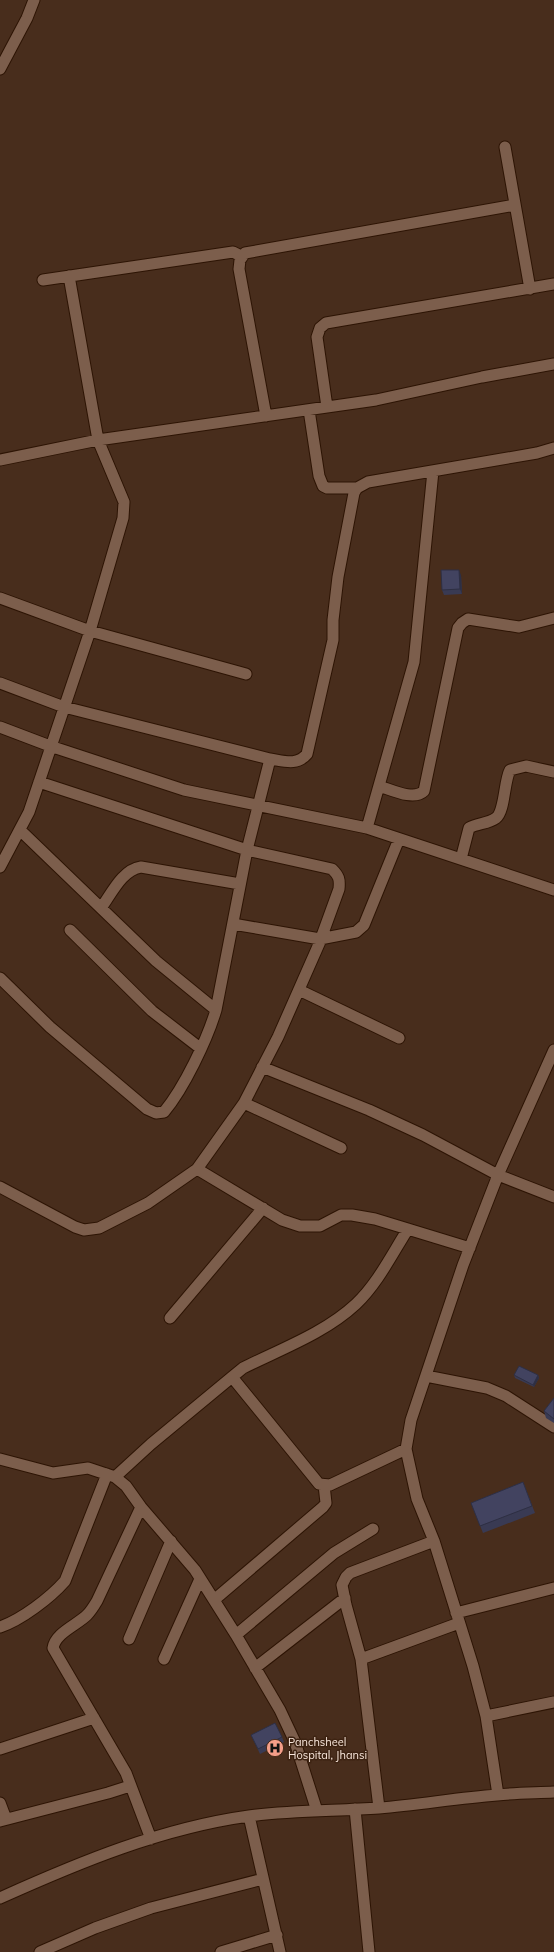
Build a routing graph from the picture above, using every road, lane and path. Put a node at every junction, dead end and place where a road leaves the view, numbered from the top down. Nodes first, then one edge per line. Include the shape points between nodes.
1 (34, 0) edge
2 (0, 69) edge
3 (505, 147) dead end
4 (515, 205) junction
5 (242, 256) junction
6 (69, 276) junction
7 (43, 280) dead end
8 (554, 284) edge
9 (530, 288) junction
10 (554, 364) edge
11 (327, 407) junction
12 (309, 410) junction
13 (266, 416) junction
14 (98, 440) junction
15 (554, 448) edge
16 (0, 460) edge
17 (433, 471) junction
18 (357, 488) junction
19 (0, 598) edge
20 (554, 618) edge
21 (90, 631) junction
22 (246, 674) dead end
23 (0, 683) edge
24 (64, 707) junction
25 (0, 727) edge
26 (50, 746) junction
27 (270, 759) junction
28 (554, 772) edge
29 (39, 782) junction
30 (379, 786) junction
31 (257, 806) junction
32 (368, 828) junction
33 (20, 830) junction
34 (399, 839) junction
35 (247, 850) junction
36 (461, 859) junction
37 (0, 867) edge
38 (240, 884) junction
39 (554, 890) edge
40 (101, 908) junction
41 (233, 924) junction
42 (70, 930) dead end
43 (320, 939) junction
44 (0, 978) edge
45 (299, 990) junction
46 (216, 1010) junction
47 (399, 1038) dead end
48 (200, 1048) junction
49 (554, 1051) edge
50 (262, 1067) junction
51 (244, 1103) junction
52 (341, 1148) dead end
53 (197, 1169) junction
54 (498, 1175) junction
55 (0, 1188) edge
56 (554, 1197) edge
57 (263, 1208) junction
58 (408, 1229) junction
59 (470, 1248) junction
60 (170, 1318) dead end
61 (426, 1376) junction
62 (232, 1377) junction
63 (554, 1427) edge
64 (406, 1449) junction
65 (0, 1459) edge
66 (111, 1476) junction
67 (324, 1485) junction
68 (140, 1507) junction
69 (373, 1528) dead end
70 (434, 1541) junction
71 (171, 1542) junction
72 (200, 1579) junction
73 (554, 1588) edge
74 (345, 1598) junction
75 (214, 1600) junction
76 (458, 1618) junction
77 (0, 1627) edge
78 (236, 1635) junction
79 (129, 1639) dead end
80 (164, 1659) dead end
81 (361, 1659) junction
82 (255, 1668) junction
83 (554, 1702) edge
84 (486, 1716) junction
85 (94, 1718) junction
86 (0, 1749) edge
87 (130, 1786) junction
88 (554, 1792) edge
89 (498, 1795) junction
90 (0, 1804) edge
91 (379, 1808) junction
92 (355, 1809) junction
93 (317, 1811) junction
94 (249, 1816) junction
95 (3, 1820) edge
96 (151, 1839) junction
97 (263, 1879) junction
98 (0, 1898) edge
99 (277, 1935) junction
100 (40, 1952) edge
101 (220, 1952) edge
102 (280, 1952) edge
103 (369, 1952) edge

1 - 2 street
3 - 4 street
4 - 5 street via 252,251
4 - 9 street
5 - 6 street via 233,252
5 - 13 street via 240,269
6 - 7 street
6 - 14 street
8 - 9 street
9 - 11 street via 326,323 320,328 317,337
10 - 11 street via 376,400
11 - 12 street
12 - 13 street
12 - 18 street via 319,476 323,486
13 - 14 street
14 - 16 street
14 - 21 street via 125,507
15 - 17 street
17 - 18 street via 368,482
17 - 30 street via 414,662
18 - 27 street via 338,577 333,640 307,754 296,762
19 - 21 street
20 - 30 street via 519,627 468,619 462,623 458,628 424,791 414,796
21 - 22 street
21 - 24 street
23 - 24 street
24 - 26 street
24 - 27 street
25 - 26 street
26 - 29 street
26 - 31 street via 184,790
27 - 31 street
28 - 36 street via 526,766 510,770 499,814 491,821 474,824 469,828
29 - 33 street
29 - 35 street
30 - 32 street
31 - 32 street
31 - 35 street
32 - 34 street
33 - 37 street
33 - 40 street
34 - 36 street
34 - 43 street via 361,929
35 - 38 street
35 - 43 street via 332,869 339,875 339,889
36 - 39 street
38 - 40 street via 141,867 133,868 123,877
38 - 41 street
40 - 46 street via 156,961
41 - 43 street
41 - 46 street
42 - 48 street via 152,1011
43 - 45 street
44 - 48 street via 50,1027 156,1113 164,1112 170,1104
45 - 47 street
45 - 50 street
46 - 48 street
49 - 54 street
50 - 51 street
50 - 54 street via 375,1113
51 - 52 street
51 - 53 street
53 - 55 street via 148,1203 99,1228 91,1229 75,1228
53 - 57 street
54 - 56 street
54 - 59 street
57 - 58 street via 282,1220 306,1226 320,1226 341,1215 352,1215
57 - 60 street
58 - 59 street
58 - 62 street via 376,1280 357,1303 318,1330 243,1368
59 - 61 street
61 - 63 street via 487,1388 506,1396
61 - 64 street via 411,1420
62 - 66 street
62 - 67 street via 319,1484
64 - 67 street via 330,1485
64 - 70 street via 417,1499
65 - 66 street via 53,1473 88,1468
66 - 68 street via 126,1486
66 - 77 street via 65,1581 41,1602
67 - 75 street via 326,1503 323,1507
68 - 71 street
68 - 85 street via 97,1601 88,1614 54,1643 55,1653
69 - 78 street via 334,1553
70 - 74 street via 350,1573 342,1585
70 - 76 street
71 - 72 street
71 - 79 street
72 - 75 street
72 - 80 street
73 - 76 street
74 - 81 street
74 - 82 street
75 - 78 street
76 - 81 street
76 - 84 street
78 - 82 street
81 - 91 street
82 - 93 street via 296,1742
83 - 84 street
84 - 89 street
85 - 86 street
85 - 87 street via 126,1773
87 - 95 street
87 - 96 street
88 - 89 street
89 - 91 street
90 - 95 street
91 - 92 street
92 - 93 street
92 - 103 street
93 - 94 street
94 - 96 street
94 - 97 street
96 - 98 street via 74,1865
97 - 99 street
97 - 100 street via 151,1908 95,1928
99 - 101 street
99 - 102 street

